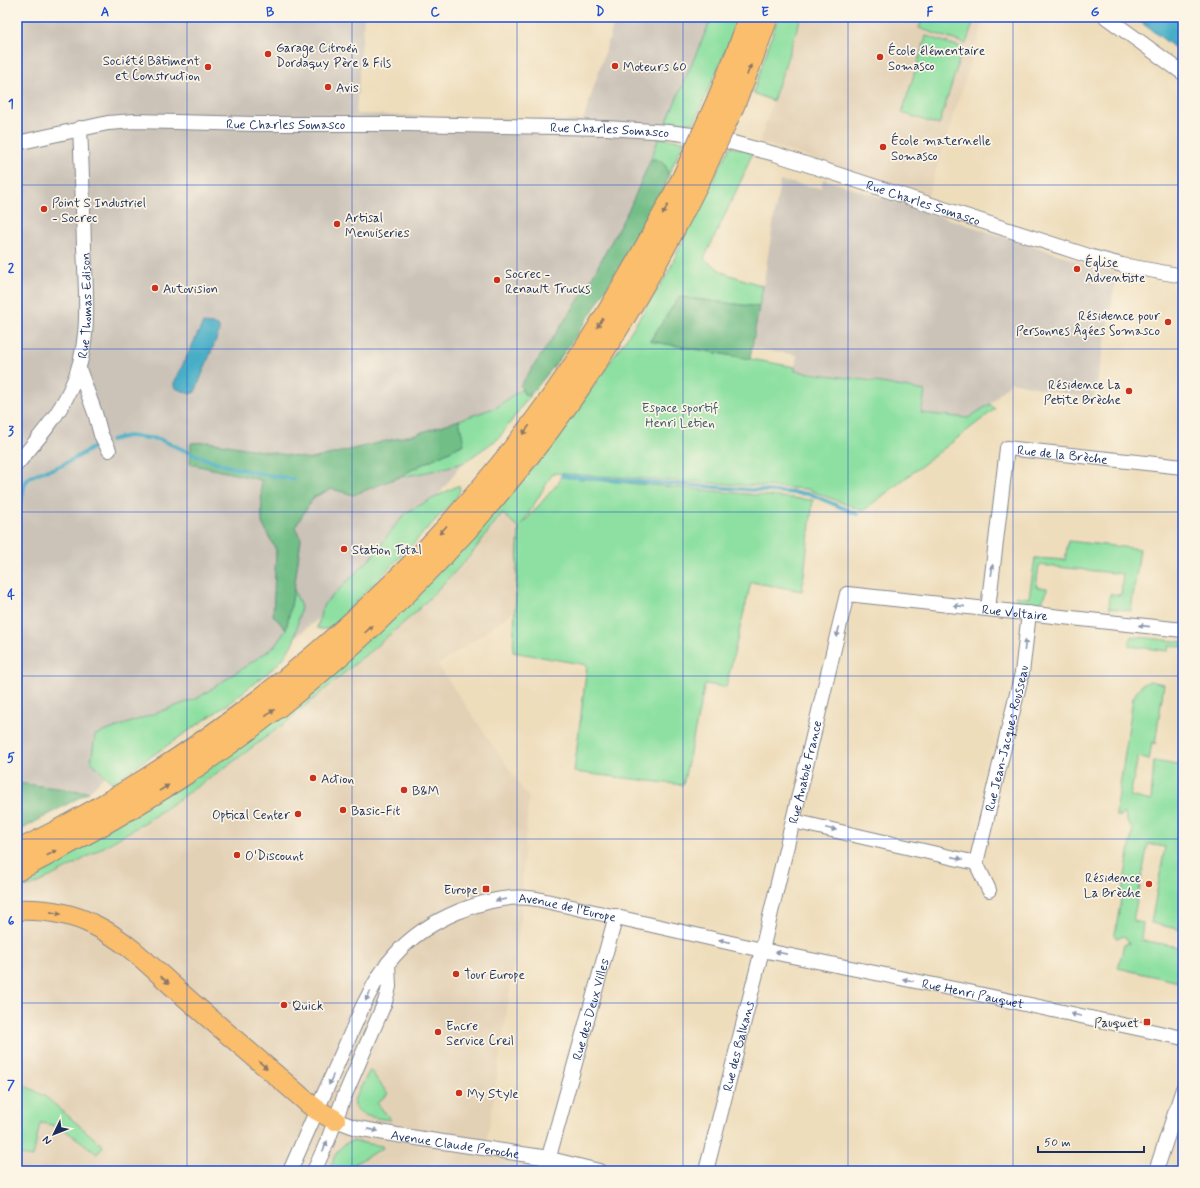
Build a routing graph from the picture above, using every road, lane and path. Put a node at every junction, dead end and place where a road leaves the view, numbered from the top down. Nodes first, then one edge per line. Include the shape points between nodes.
1 (749, 17) edge
2 (768, 17) edge
3 (1106, 17) edge
4 (1183, 73) edge
5 (726, 103) junction
6 (80, 128) junction
7 (17, 143) edge
8 (692, 178) junction
9 (1183, 276) edge
10 (79, 369) junction
11 (109, 450) dead end
12 (17, 464) edge
13 (1183, 467) edge
14 (847, 594) joint
15 (988, 609) junction
16 (1029, 613) junction
17 (1183, 630) edge
18 (793, 821) junction
19 (17, 850) edge
20 (976, 862) junction
21 (17, 871) edge
22 (989, 890) dead end
23 (17, 910) edge
24 (616, 916) junction
25 (762, 950) junction
26 (388, 963) junction
27 (1183, 1038) edge
28 (1183, 1089) edge
29 (317, 1110) junction
30 (335, 1120) junction
31 (546, 1164) edge
32 (290, 1171) edge
33 (314, 1171) edge
34 (599, 1171) edge
35 (706, 1171) edge
36 (1156, 1171) edge

1 - 5 highway via 737,51
5 -> 2 highway via 750,66
3 - 4 street
5 - 8 highway, bridge
6 - 7 street, Rue Charles Somasco
6 - 9 street, Rue Charles Somasco via 135,122 408,124 607,128 692,134 775,154 1092,257
6 - 10 street, Rue Thomas Edison via 86,301 85,335
8 -> 19 highway via 557,389 472,497 397,577 304,663 190,750 76,820
21 -> 8 highway via 126,812 214,755 316,676 417,583 504,487 550,429 614,336 674,232
10 - 11 street via 101,435
10 - 12 street, Rue Thomas Edison via 71,390 59,410
15 -> 13 street, Rue de la Brèche via 1007,448
15 -> 14 street, Rue Voltaire
14 -> 18 street, Rue Anatole France
15 - 16 street, Rue Voltaire
17 -> 16 street, Rue Voltaire
20 -> 16 street, Rue Jean-Jacques Rousseau via 1022,674
18 -> 20 street
18 - 25 street, Rue Anatole France
20 - 22 street
23 -> 29 highway via 63,914 94,925 112,935
25 -> 24 street, Avenue de l'Europe
24 -> 26 street, Avenue de l'Europe via 527,897 504,899 472,906 445,917 418,934
24 - 31 street, Rue des Deux Villes
27 -> 25 street, Rue Henri Pauquet
25 - 35 street, Rue des Balkans
26 -> 29 street, Avenue de l'Europe via 362,1008
26 - 30 street via 389,987 385,1002
28 - 36 street
29 - 30 highway
29 - 32 street, Avenue de l'Europe
30 -> 31 street, Avenue Claude Peroche via 357,1128
33 -> 30 street
31 - 34 street, Avenue Claude Peroche

